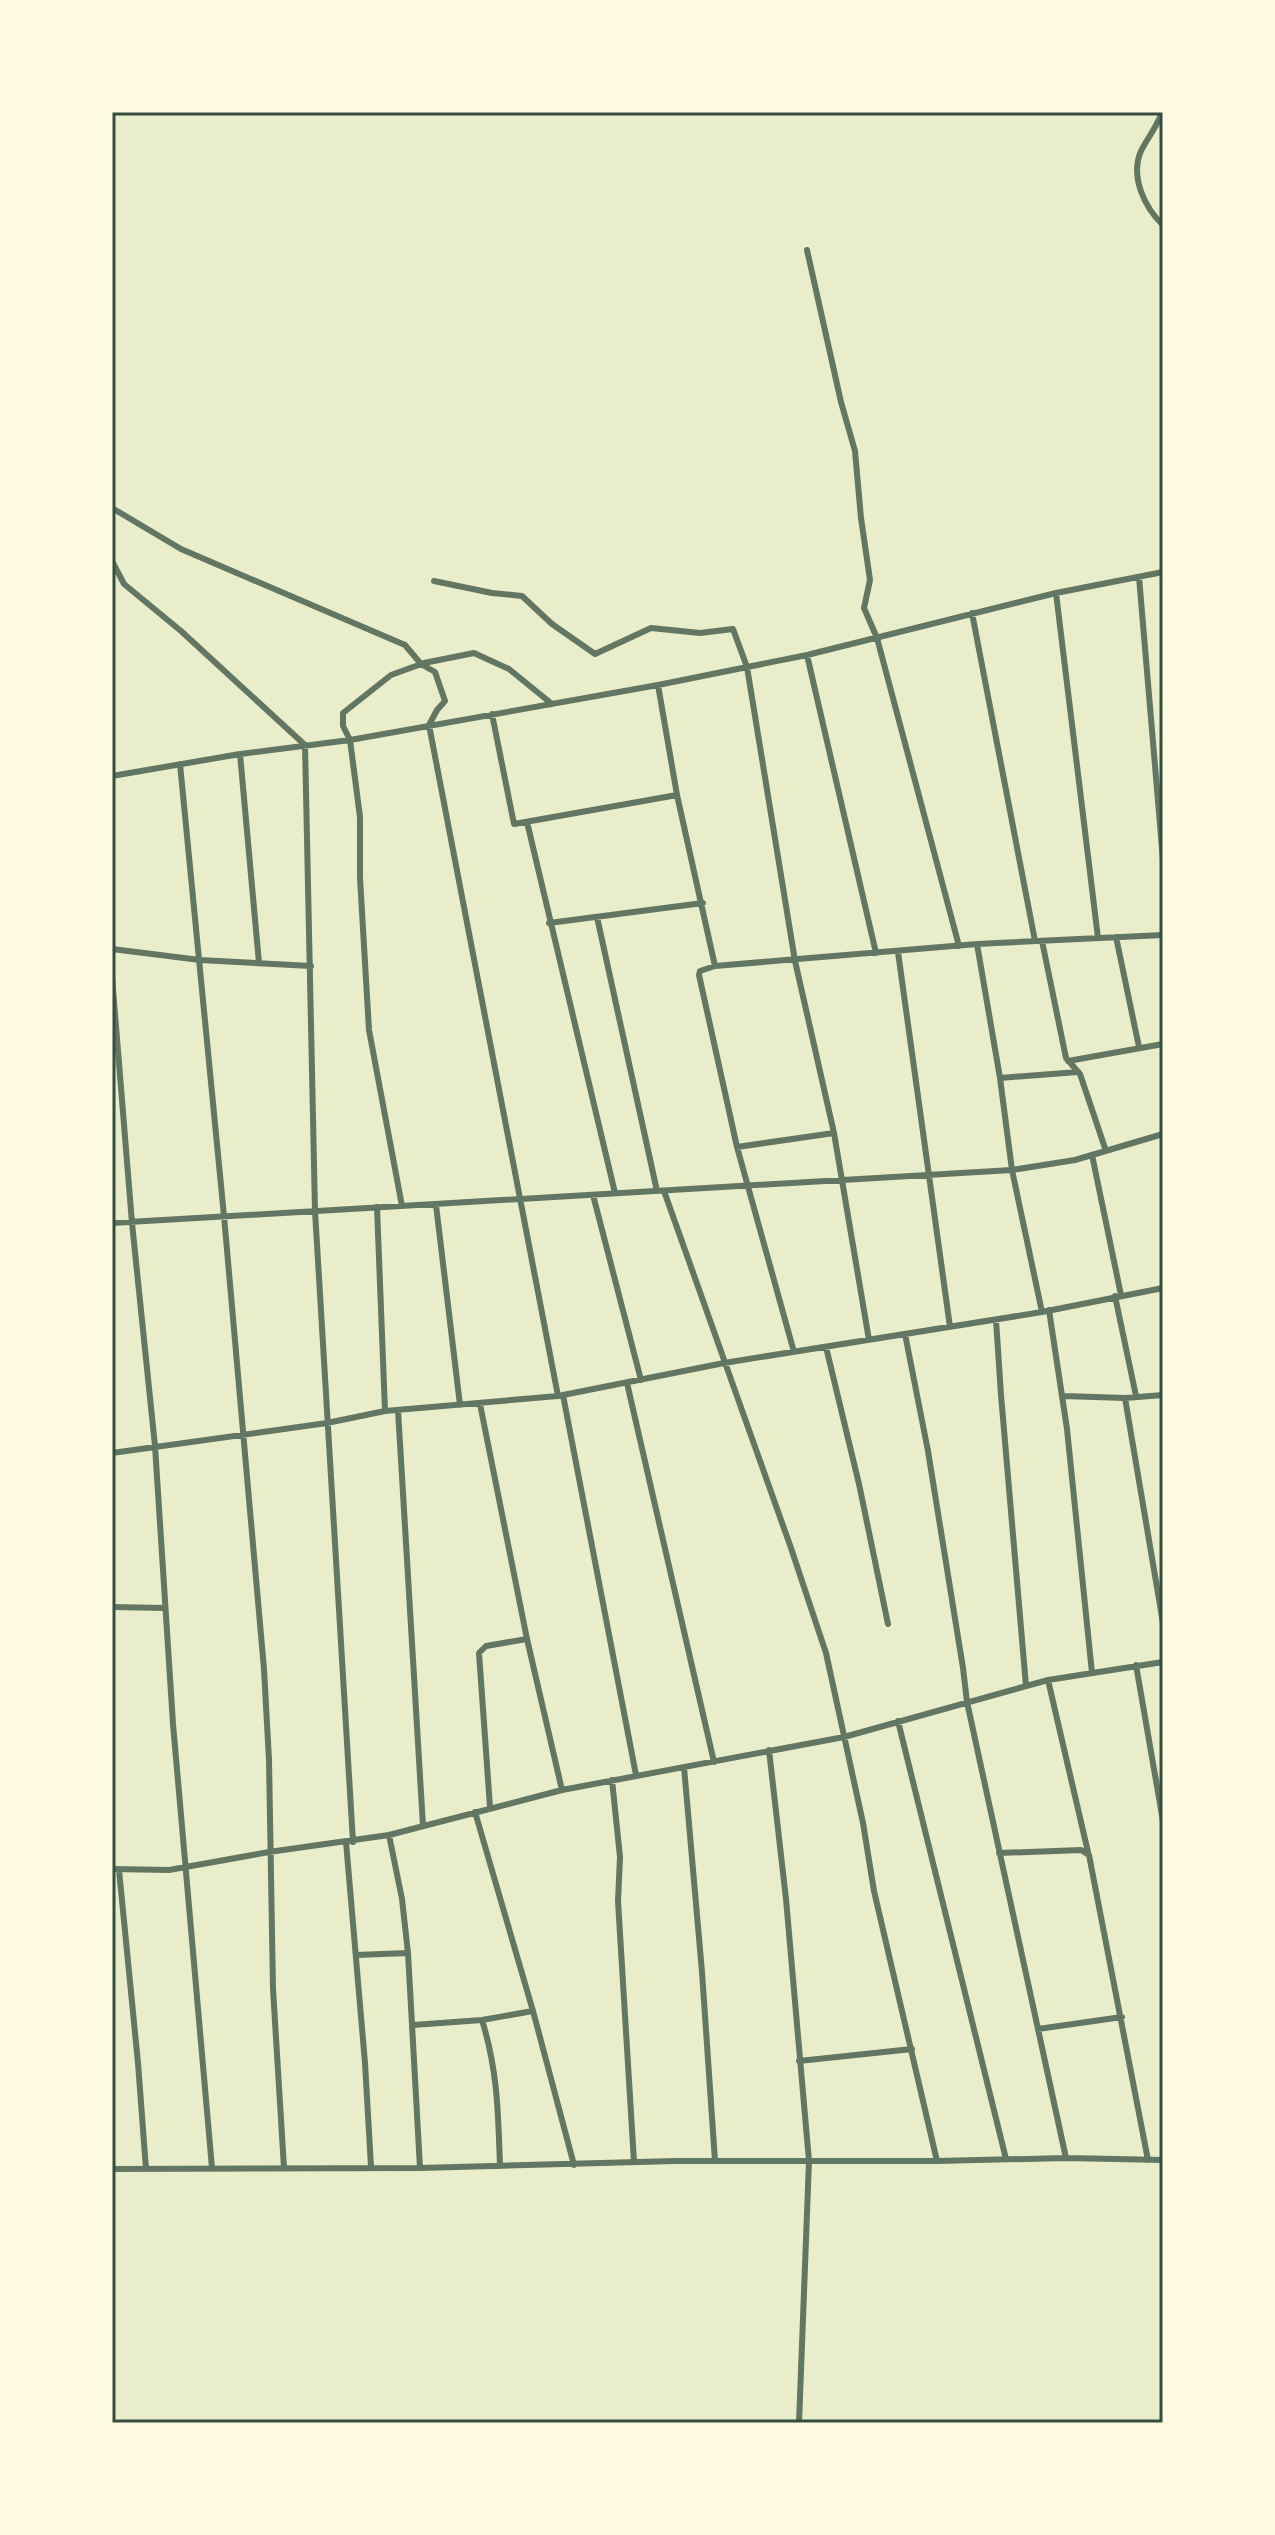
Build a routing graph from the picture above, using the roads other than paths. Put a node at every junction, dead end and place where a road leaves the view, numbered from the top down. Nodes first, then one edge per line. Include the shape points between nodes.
1 (1162, 112) edge
2 (1163, 225) edge
3 (807, 250) dead end
4 (112, 508) edge
5 (112, 561) edge
6 (1163, 572) edge
7 (1139, 577) junction
8 (434, 581) dead end
9 (1056, 593) junction
10 (972, 613) junction
11 (877, 638) junction
12 (807, 655) junction
13 (421, 664) junction
14 (747, 667) junction
15 (658, 685) junction
16 (552, 704) junction
17 (492, 714) junction
18 (429, 725) junction
19 (350, 740) junction
20 (305, 745) junction
21 (240, 754) junction
22 (180, 764) junction
23 (112, 776) edge
24 (677, 795) junction
25 (527, 822) junction
26 (1163, 860) edge
27 (703, 903) junction
28 (597, 917) junction
29 (549, 923) junction
30 (1163, 935) edge
31 (1116, 937) junction
32 (1098, 938) junction
33 (1039, 941) junction
34 (977, 944) junction
35 (959, 946) junction
36 (112, 949) edge
37 (898, 952) junction
38 (876, 953) junction
39 (200, 960) junction
40 (795, 961) junction
41 (259, 963) junction
42 (311, 966) junction
43 (715, 966) junction
44 (112, 977) edge
45 (1163, 1044) edge
46 (1139, 1047) junction
47 (1068, 1061) junction
48 (1078, 1072) junction
49 (1000, 1078) junction
50 (834, 1133) junction
51 (1163, 1134) edge
52 (737, 1147) junction
53 (1106, 1151) junction
54 (1092, 1155) junction
55 (1012, 1170) junction
56 (930, 1174) junction
57 (842, 1179) junction
58 (749, 1185) junction
59 (660, 1191) junction
60 (615, 1193) junction
61 (593, 1195) junction
62 (519, 1199) junction
63 (436, 1205) junction
64 (402, 1206) junction
65 (377, 1207) junction
66 (315, 1211) junction
67 (224, 1216) junction
68 (112, 1223) edge
69 (132, 1223) junction
70 (1163, 1288) edge
71 (1118, 1296) junction
72 (1046, 1311) junction
73 (996, 1320) junction
74 (950, 1327) junction
75 (905, 1334) junction
76 (869, 1340) junction
77 (826, 1347) junction
78 (794, 1352) junction
79 (724, 1363) junction
80 (641, 1380) junction
81 (627, 1383) junction
82 (560, 1395) junction
83 (1163, 1395) edge
84 (1063, 1396) junction
85 (1136, 1396) junction
86 (1125, 1398) junction
87 (480, 1404) junction
88 (460, 1405) junction
89 (398, 1410) junction
90 (385, 1411) junction
91 (327, 1423) junction
92 (243, 1435) junction
93 (155, 1446) junction
94 (112, 1453) edge
95 (112, 1607) edge
96 (165, 1608) junction
97 (1163, 1623) edge
98 (888, 1624) dead end
99 (527, 1639) junction
100 (1163, 1662) edge
101 (1136, 1665) junction
102 (1092, 1673) junction
103 (1048, 1680) junction
104 (1026, 1686) junction
105 (967, 1702) junction
106 (898, 1721) junction
107 (844, 1737) junction
108 (769, 1750) junction
109 (714, 1762) junction
110 (684, 1767) junction
111 (636, 1775) junction
112 (612, 1780) junction
113 (562, 1790) junction
114 (490, 1807) junction
115 (475, 1812) junction
116 (1163, 1821) edge
117 (423, 1826) junction
118 (389, 1835) junction
119 (350, 1842) junction
120 (269, 1852) junction
121 (999, 1853) junction
122 (1089, 1855) junction
123 (186, 1866) junction
124 (116, 1869) edge
125 (408, 1953) junction
126 (356, 1955) junction
127 (533, 2011) junction
128 (1122, 2017) junction
129 (482, 2020) junction
130 (413, 2025) junction
131 (1038, 2029) junction
132 (912, 2049) junction
133 (799, 2061) junction
134 (1066, 2158) junction
135 (1006, 2159) junction
136 (1148, 2160) junction
137 (1163, 2160) edge
138 (715, 2161) junction
139 (809, 2161) junction
140 (937, 2161) junction
141 (634, 2162) junction
142 (574, 2165) junction
143 (500, 2166) junction
144 (371, 2167) junction
145 (212, 2168) junction
146 (284, 2168) junction
147 (420, 2168) junction
148 (112, 2169) edge
149 (146, 2169) junction
150 (799, 2423) edge

1 - 2 street via 1136,166 1146,205
3 - 11 street via 855,451 870,580 864,608
4 - 13 street via 181,549 405,645
5 - 20 street via 124,584
6 - 7 street
7 - 9 street
7 - 26 street
8 - 14 street via 522,596 595,654 651,628 700,633 733,629
9 - 10 street
9 - 32 street
10 - 11 street
10 - 33 street
11 - 12 street
11 - 35 street
12 - 14 street
12 - 38 street
13 - 16 street via 474,653 509,669
13 - 18 street via 435,672 445,701
13 - 19 street via 391,675 343,713
14 - 15 street
14 - 40 street
15 - 16 street
15 - 24 street
16 - 17 street
17 - 18 street
17 - 25 street via 514,824
18 - 19 street
18 - 62 street
19 - 20 street
19 - 64 street via 360,817 369,1030
20 - 21 street
20 - 42 street
21 - 22 street
21 - 41 street
22 - 23 street
22 - 39 street
24 - 25 street
24 - 27 street
25 - 29 street
27 - 28 street
27 - 43 street
28 - 29 street
28 - 59 street
29 - 60 street
30 - 31 street
31 - 32 street
31 - 46 street
32 - 33 street
33 - 34 street
33 - 47 street
34 - 35 street
34 - 49 street
35 - 37 street
36 - 39 street
37 - 38 street
37 - 56 street
38 - 40 street
39 - 41 street
39 - 67 street
40 - 43 street
40 - 50 street
41 - 42 street
42 - 66 street
43 - 52 street via 699,975
44 - 69 street
45 - 46 street
46 - 47 street
47 - 48 street
48 - 49 street
48 - 53 street
49 - 55 street
50 - 52 street
50 - 57 street
51 - 53 street
52 - 58 street
53 - 54 street
54 - 55 street
54 - 71 street
55 - 56 street
55 - 72 street
56 - 57 street
56 - 74 street
57 - 58 street
57 - 76 street
58 - 59 street
58 - 78 street
59 - 60 street
59 - 79 street
60 - 61 street
61 - 62 street
61 - 80 street
62 - 63 street
62 - 82 street
63 - 64 street
63 - 88 street
64 - 65 street
65 - 66 street
65 - 90 street
66 - 67 street
66 - 91 street
67 - 69 street
67 - 92 street
68 - 69 street
69 - 93 street
70 - 71 street
71 - 72 street
71 - 85 street
72 - 73 street
72 - 84 street
73 - 74 street
73 - 104 street
74 - 75 street
75 - 76 street
75 - 105 street
76 - 77 street
77 - 78 street
77 - 98 street
78 - 79 street
79 - 80 street
79 - 107 street via 826,1653
80 - 81 street
81 - 82 street
81 - 109 street
82 - 87 street
82 - 111 street
83 - 85 street
84 - 86 street
84 - 102 street
85 - 86 street
86 - 97 street
87 - 88 street
87 - 99 street
88 - 89 street
89 - 90 street
89 - 117 street
90 - 91 street
91 - 92 street
91 - 119 street
92 - 93 street
92 - 120 street via 264,1669
93 - 94 street
93 - 96 street
95 - 96 street
96 - 123 street
99 - 113 street
99 - 114 street via 486,1646 479,1653
100 - 101 street
101 - 102 street
101 - 116 street
102 - 103 street
103 - 104 street
103 - 122 street
104 - 105 street
105 - 106 street
105 - 121 street
106 - 107 street
106 - 135 street
107 - 108 street
107 - 132 street
108 - 109 street
108 - 133 street
109 - 110 street
110 - 111 street
110 - 138 street
111 - 112 street
112 - 113 street
112 - 141 street
113 - 114 street
114 - 115 street
115 - 117 street
115 - 127 street
117 - 118 street
118 - 119 street
118 - 125 street
119 - 120 street
119 - 126 street
120 - 123 street
120 - 146 street
121 - 122 street via 1081,1850
121 - 131 street
122 - 128 street
123 - 124 street
123 - 145 street
124 - 149 street
125 - 126 street
125 - 130 street
126 - 144 street
127 - 129 street
127 - 142 street
128 - 131 street
128 - 136 street
129 - 130 street
129 - 143 street via 497,2085
130 - 147 street
131 - 134 street
132 - 133 street
132 - 140 street
133 - 139 street
134 - 135 street
134 - 136 street
135 - 140 street
136 - 137 street
138 - 139 street
138 - 141 street
139 - 140 street
139 - 150 street
141 - 142 street
142 - 143 street
143 - 147 street
144 - 146 street
144 - 147 street
145 - 146 street
145 - 149 street
148 - 149 street

